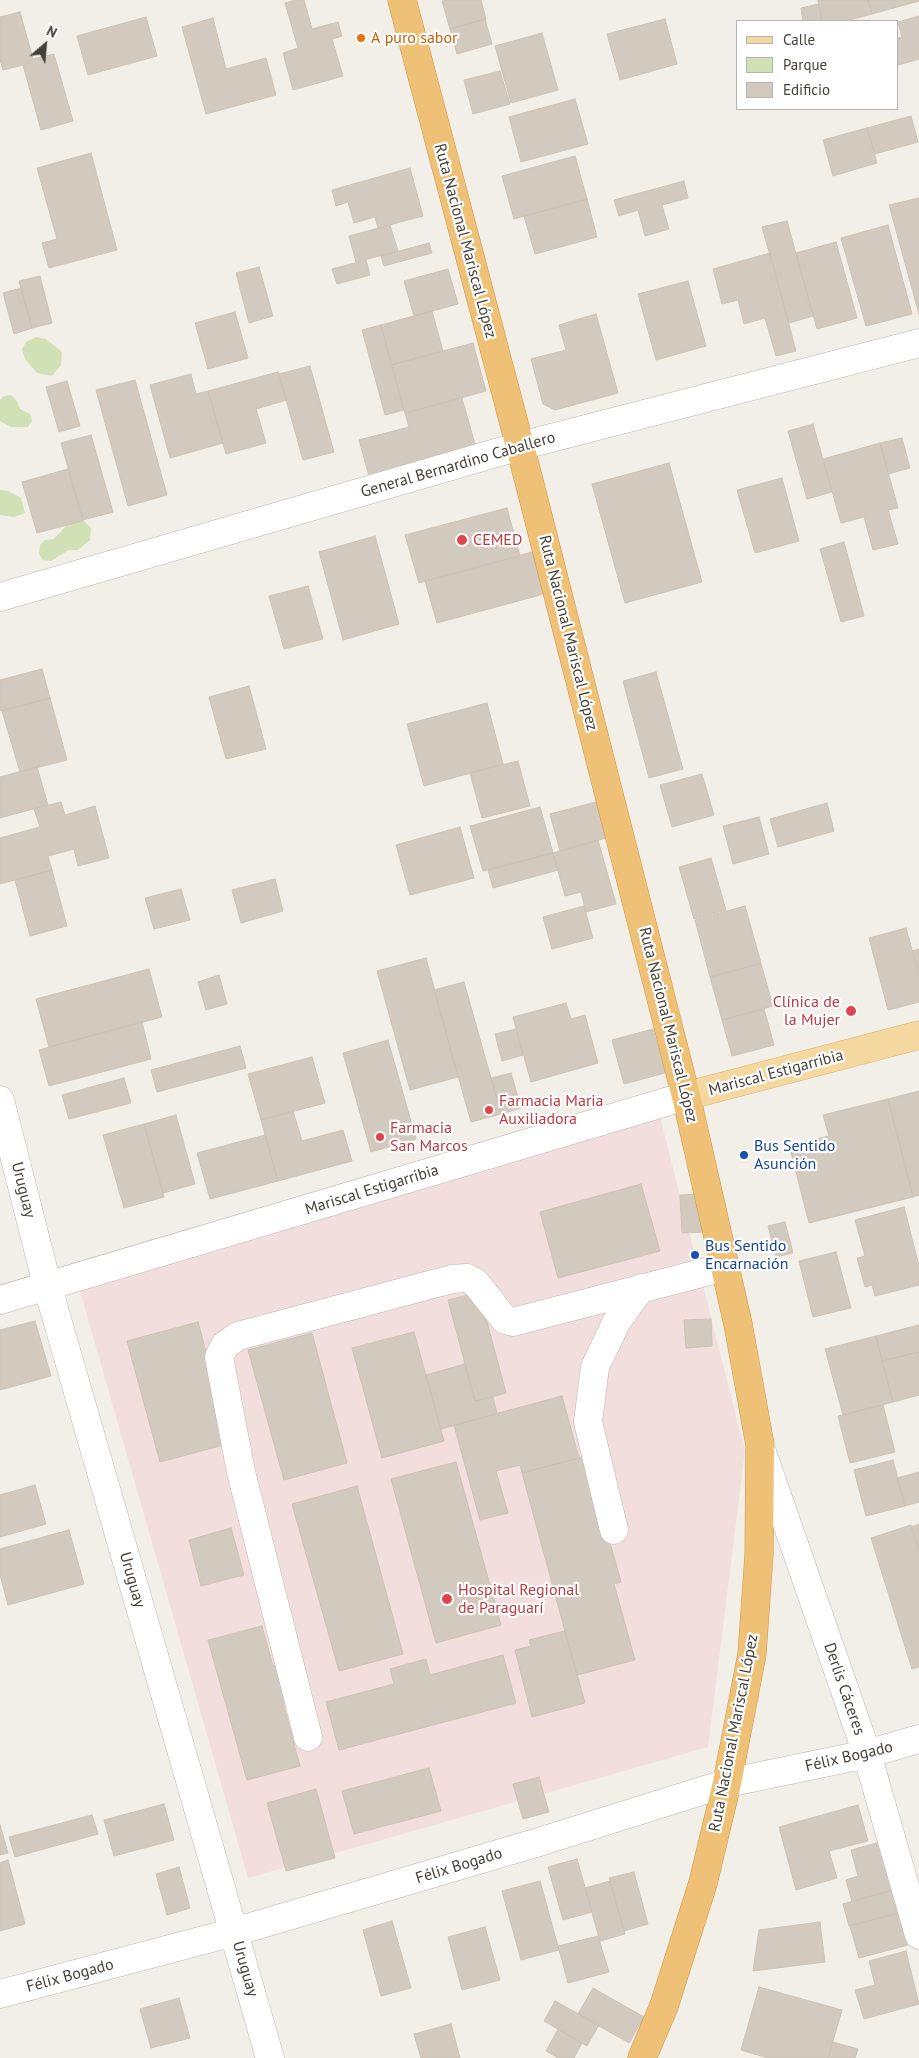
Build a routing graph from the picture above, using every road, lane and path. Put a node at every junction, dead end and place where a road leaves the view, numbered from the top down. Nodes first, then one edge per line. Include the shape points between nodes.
1 (402, 0) edge
2 (919, 343) edge
3 (520, 446) junction
4 (0, 597) edge
5 (919, 1034) edge
6 (686, 1096) junction
7 (0, 1100) edge
8 (725, 1267) junction
9 (48, 1288) junction
10 (641, 1288) junction
11 (0, 1300) edge
12 (760, 1445) junction
13 (614, 1530) dead end
14 (308, 1737) dead end
15 (919, 1739) edge
16 (867, 1754) junction
17 (727, 1783) junction
18 (234, 1932) junction
19 (919, 1935) edge
20 (0, 1994) edge
21 (270, 2058) edge
22 (642, 2058) edge

1 - 3 highway, Ruta Nacional Mariscal López
2 - 3 street, General Bernardino Caballero
3 - 4 street, General Bernardino Caballero
3 - 6 highway, Ruta Nacional Mariscal López
5 - 6 main road, Mariscal Estigarribia
6 - 8 highway, Ruta Nacional Mariscal López
6 - 9 street, Mariscal Estigarribia
7 - 9 street, Uruguay
8 - 10 street
8 - 12 highway, Ruta Nacional Mariscal López
9 - 11 street, Mariscal Estigarribia
9 - 18 street, Uruguay
10 - 13 street via 617,1321 595,1367 588,1422
10 - 14 street via 513,1322 505,1320 475,1282 467,1278 452,1279 238,1336 225,1345 219,1357 241,1472
12 - 16 street, Derlis Cáceres
12 - 17 highway, Ruta Nacional Mariscal López via 759,1555 752,1654
15 - 16 street, Félix Bogado
16 - 17 street, Félix Bogado
16 - 19 street, Derlis Cáceres
17 - 18 street, Félix Bogado
17 - 22 highway, Ruta Nacional Mariscal López via 703,1883 664,2006
18 - 20 street, Félix Bogado
18 - 21 street, Uruguay

